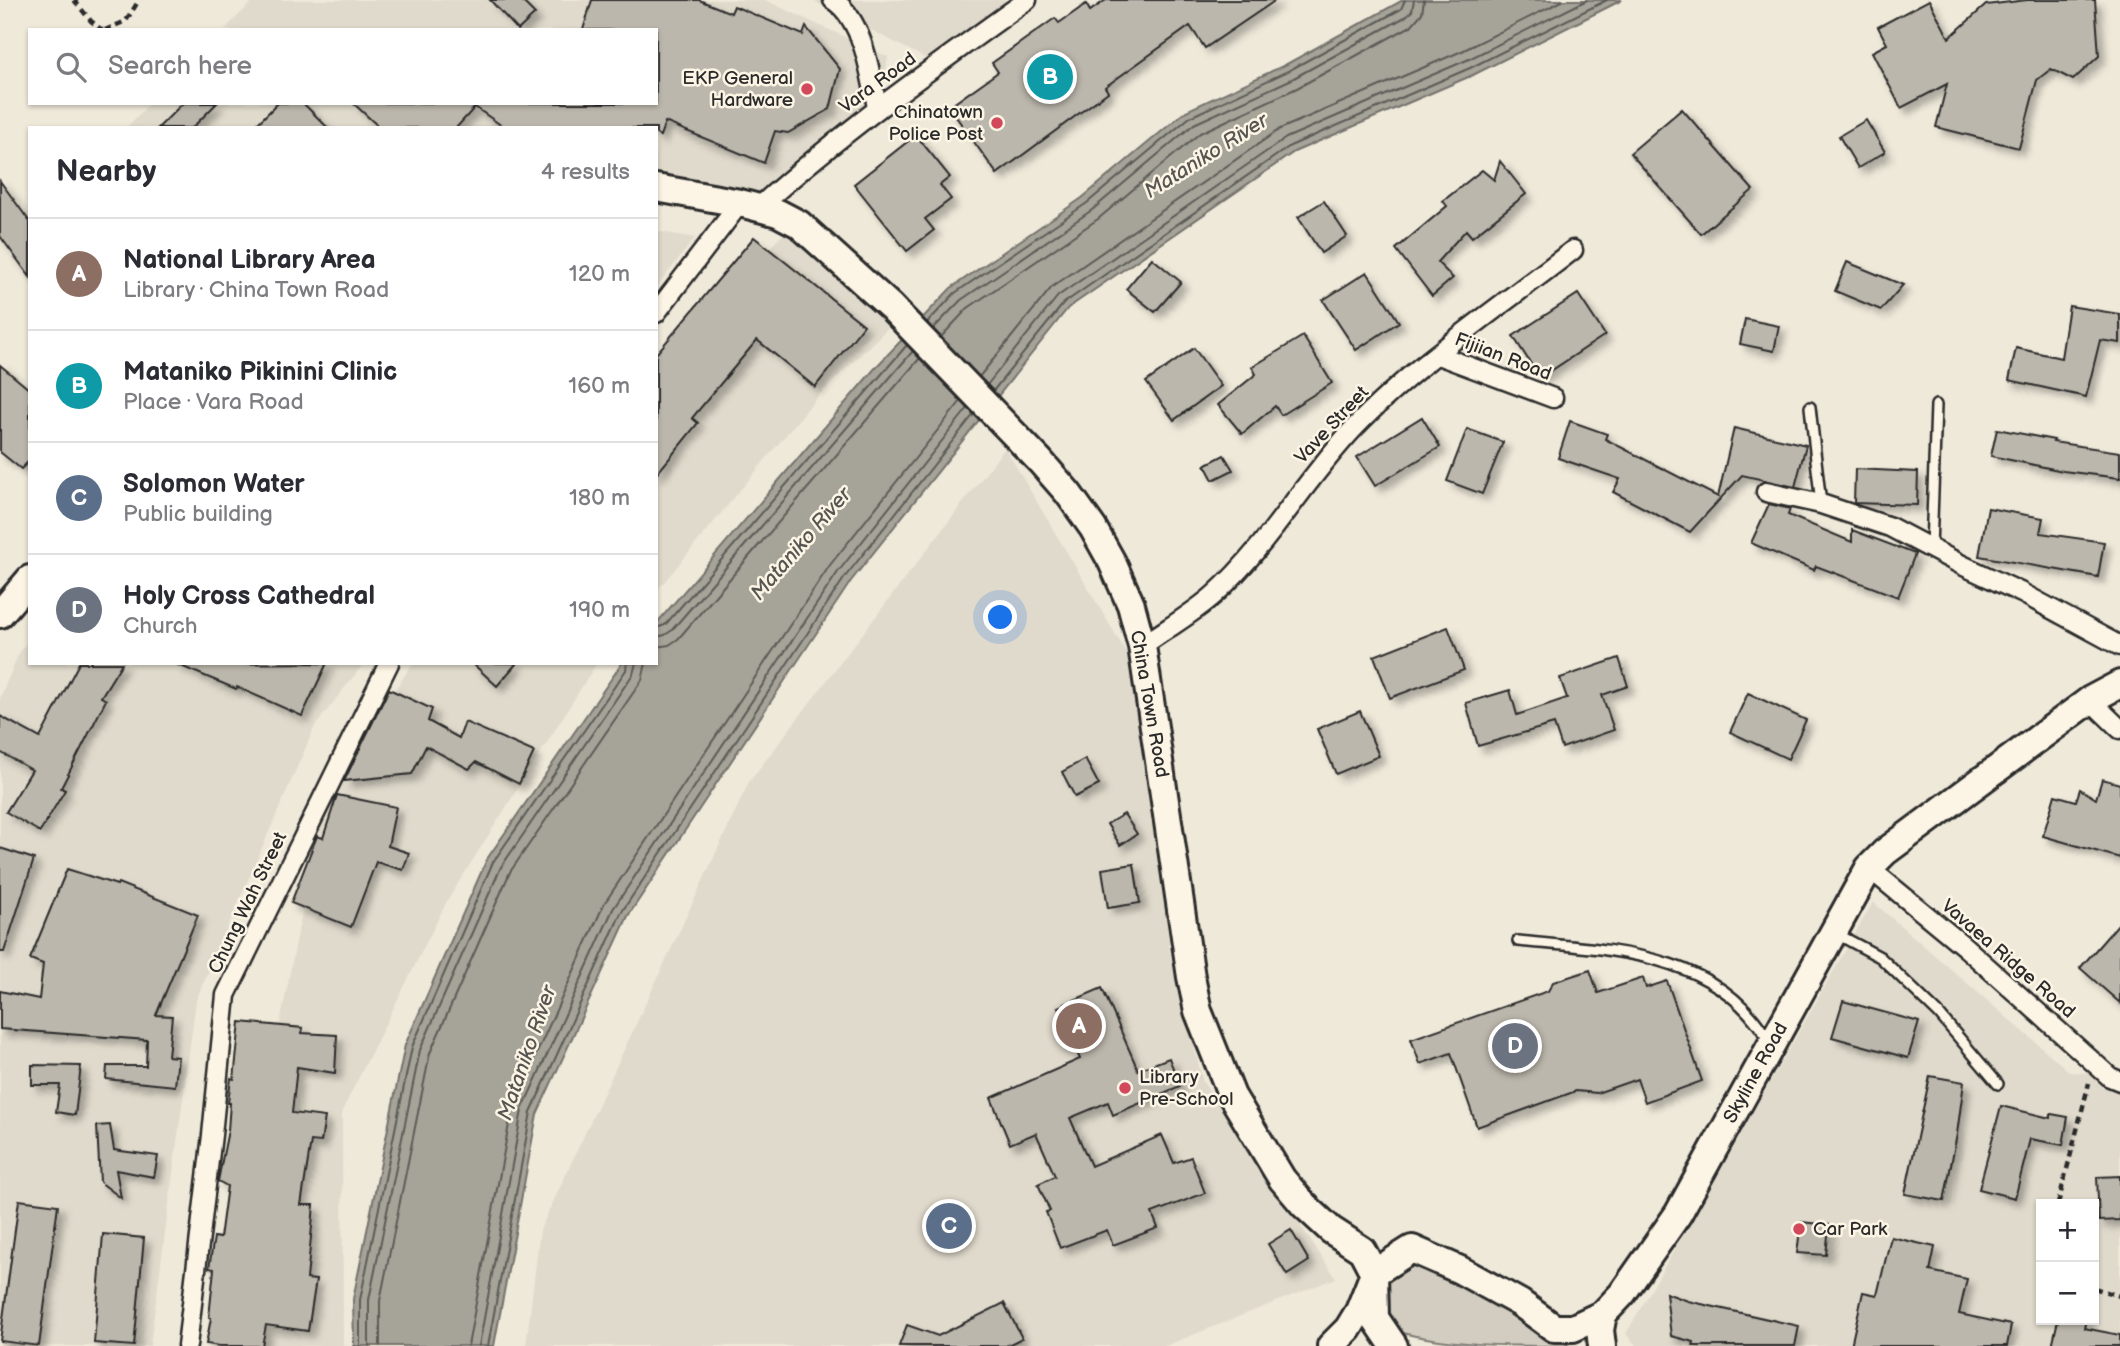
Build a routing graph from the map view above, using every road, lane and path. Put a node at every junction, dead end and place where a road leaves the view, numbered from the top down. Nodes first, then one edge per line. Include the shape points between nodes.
1 (74, 0) edge
2 (139, 0) edge
3 (833, 0) edge
4 (1027, 0) edge
5 (100, 28) edge
6 (109, 28) edge
7 (877, 108) junction
8 (658, 188) edge
9 (750, 205) junction
10 (1573, 250) dead end
11 (658, 311) edge
12 (1438, 355) junction
13 (1553, 398) dead end
14 (1936, 405) dead end
15 (1810, 407) dead end
16 (1766, 492) dead end
17 (1821, 504) junction
18 (1931, 549) junction
19 (28, 581) edge
20 (0, 614) edge
21 (1142, 646) junction
22 (2120, 646) edge
23 (387, 665) edge
24 (2120, 684) edge
25 (2090, 700) junction
26 (2120, 729) edge
27 (1868, 868) junction
28 (1833, 932) junction
29 (1518, 941) dead end
30 (1772, 1046) junction
31 (2095, 1063) junction
32 (2120, 1081) edge
33 (1998, 1084) dead end
34 (2059, 1199) edge
35 (1374, 1273) junction
36 (2099, 1290) edge
37 (2120, 1296) edge
38 (1603, 1314) junction
39 (187, 1346) edge
40 (1331, 1346) edge
41 (1394, 1346) edge
42 (1602, 1346) edge

1 - 5 path via 90,22
2 - 6 path via 127,20
3 - 7 street via 848,14 867,57
4 - 7 street, Vara Road
7 - 9 street, Vara Road
8 - 9 street, China Town Road
9 - 11 street
9 - 21 street, China Town Road via 799,224 891,307 1040,461 1099,540 1131,605
10 - 12 street, Vave Street
12 - 13 street, Fijiian Road
12 - 21 street, Vave Street via 1354,428 1215,594
14 - 18 lane
15 - 17 lane
16 - 17 street
17 - 18 street via 1890,527
18 - 22 street
19 - 20 street
21 - 35 street, China Town Road via 1191,977 1213,1052 1232,1096 1282,1179 1331,1230 1362,1250
23 - 39 street, Chung Wah Street via 226,995
24 - 25 street, Skyline Road
25 - 26 street
25 - 27 street, Skyline Road
27 - 28 street, Skyline Road
27 - 31 street, Vavaea Ridge Road
28 - 30 street, Skyline Road
28 - 33 lane via 1880,957 1939,1014
29 - 30 lane via 1635,953 1706,978 1756,1019
30 - 38 street, Skyline Road via 1678,1214
31 - 32 street, Vavaea Ridge Road
31 - 34 path
35 - 38 street, Skyline Road via 1412,1250 1520,1303 1554,1328 1573,1328
35 - 40 street via 1359,1311
35 - 41 street via 1375,1318
36 - 37 path
38 - 42 street

